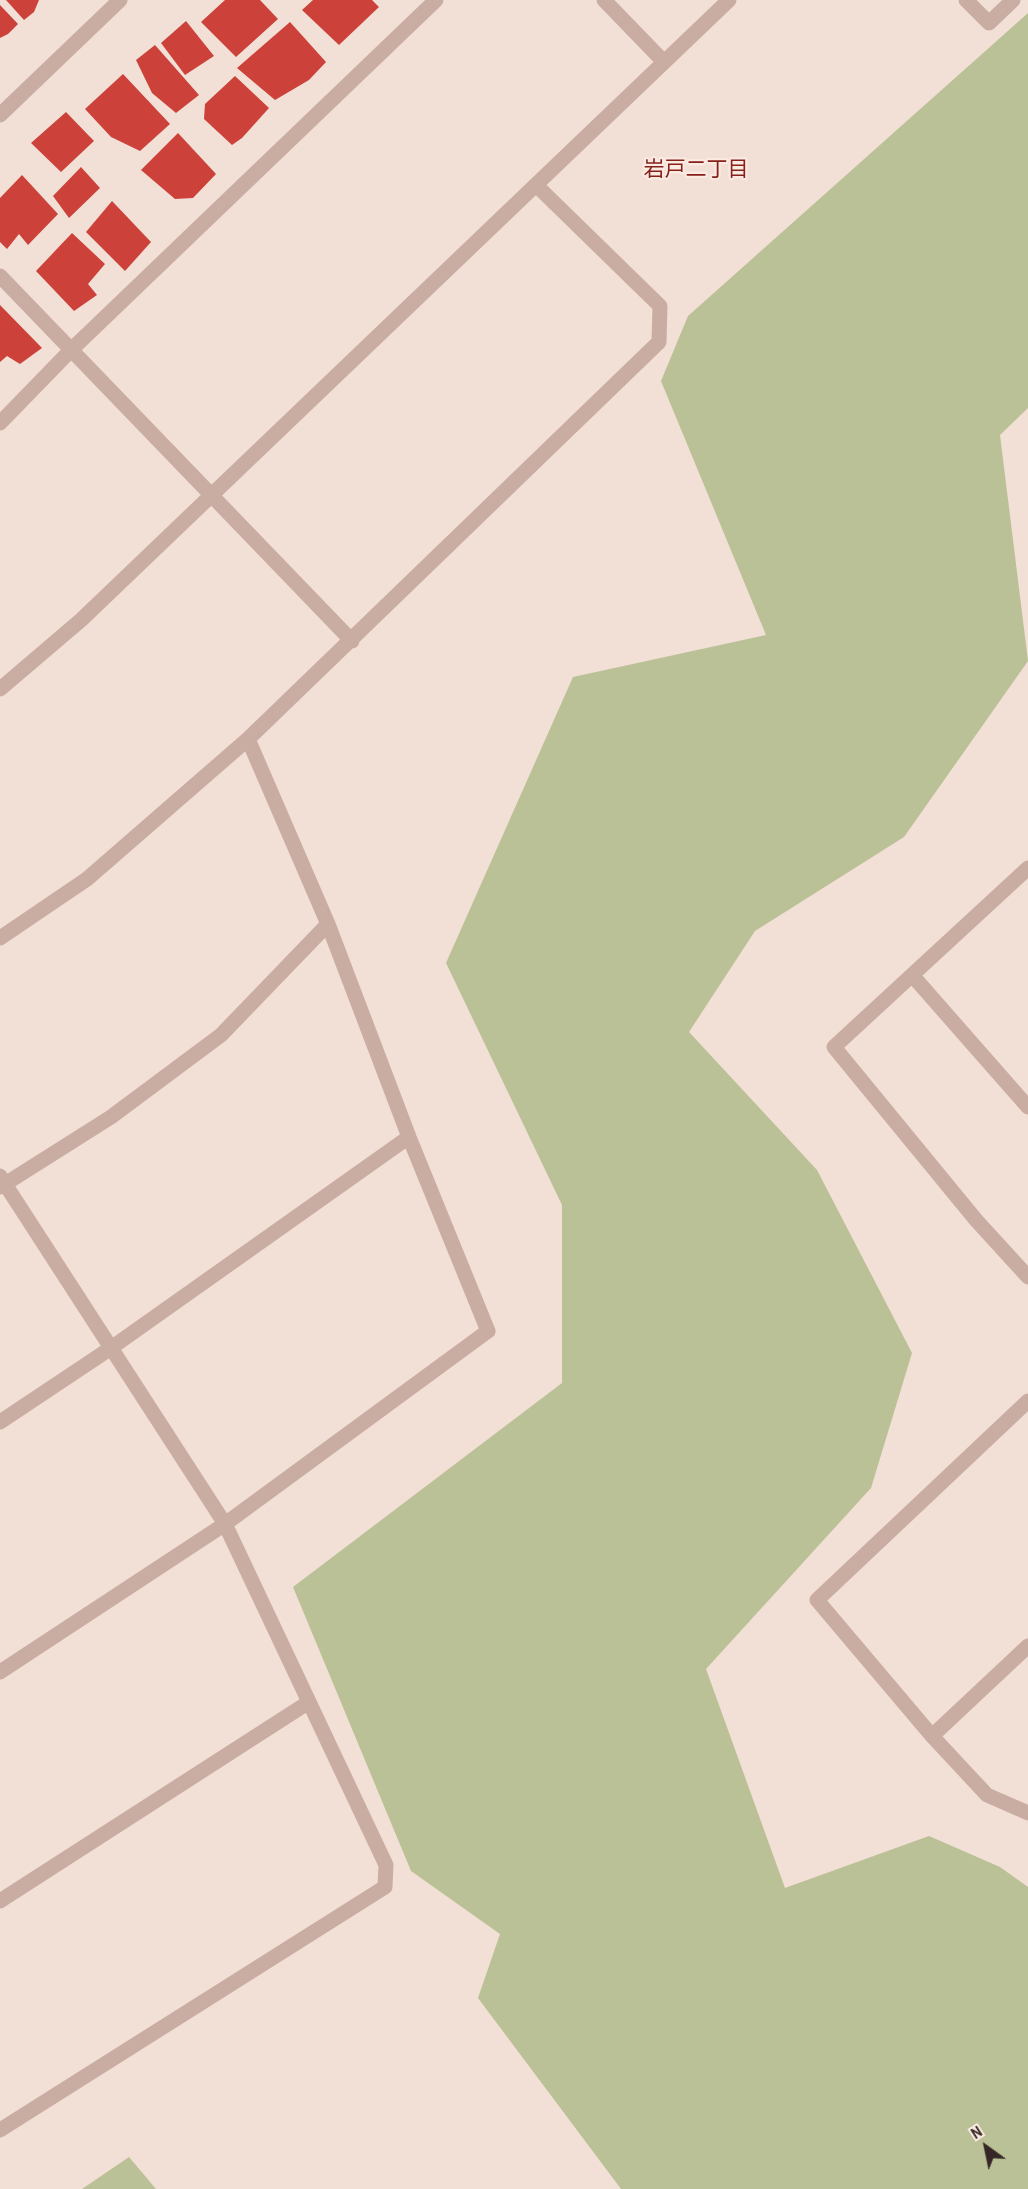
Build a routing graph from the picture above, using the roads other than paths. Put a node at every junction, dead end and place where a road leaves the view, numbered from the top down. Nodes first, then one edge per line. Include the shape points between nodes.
1 (120, 0) edge
2 (436, 0) edge
3 (604, 0) edge
4 (729, 0) edge
5 (966, 0) edge
6 (1013, 0) edge
7 (664, 62) junction
8 (0, 115) edge
9 (536, 184) junction
10 (0, 276) edge
11 (71, 350) junction
12 (0, 423) edge
13 (211, 495) junction
14 (352, 641) junction
15 (0, 689) edge
16 (248, 739) junction
17 (1028, 868) edge
18 (328, 924) junction
19 (0, 938) edge
20 (912, 975) junction
21 (1028, 1107) edge
22 (409, 1137) junction
23 (2, 1182) edge
24 (1028, 1277) edge
25 (111, 1348) junction
26 (1028, 1401) edge
27 (0, 1422) edge
28 (225, 1524) junction
29 (1028, 1646) edge
30 (0, 1671) edge
31 (309, 1702) junction
32 (932, 1736) junction
33 (1028, 1814) edge
34 (0, 1901) edge
35 (0, 2130) edge

1 - 8 street
2 - 11 street
3 - 7 street
4 - 7 street
5 - 6 street via 989,23
7 - 9 street
9 - 13 street
9 - 14 street via 660,306 659,342
10 - 11 street
11 - 12 street
11 - 13 street
13 - 14 street
13 - 15 street via 81,620
14 - 16 street
16 - 18 street
16 - 19 street via 87,879
17 - 20 street
18 - 22 street
18 - 23 street via 221,1035 111,1118
20 - 21 street
20 - 24 street via 834,1047
22 - 25 street
22 - 28 street via 488,1331
23 - 25 street
25 - 27 street
25 - 28 street
26 - 32 street via 817,1600
28 - 30 street
28 - 31 street
29 - 32 street
31 - 34 street
31 - 35 street via 386,1865 385,1887
32 - 33 street via 987,1796

